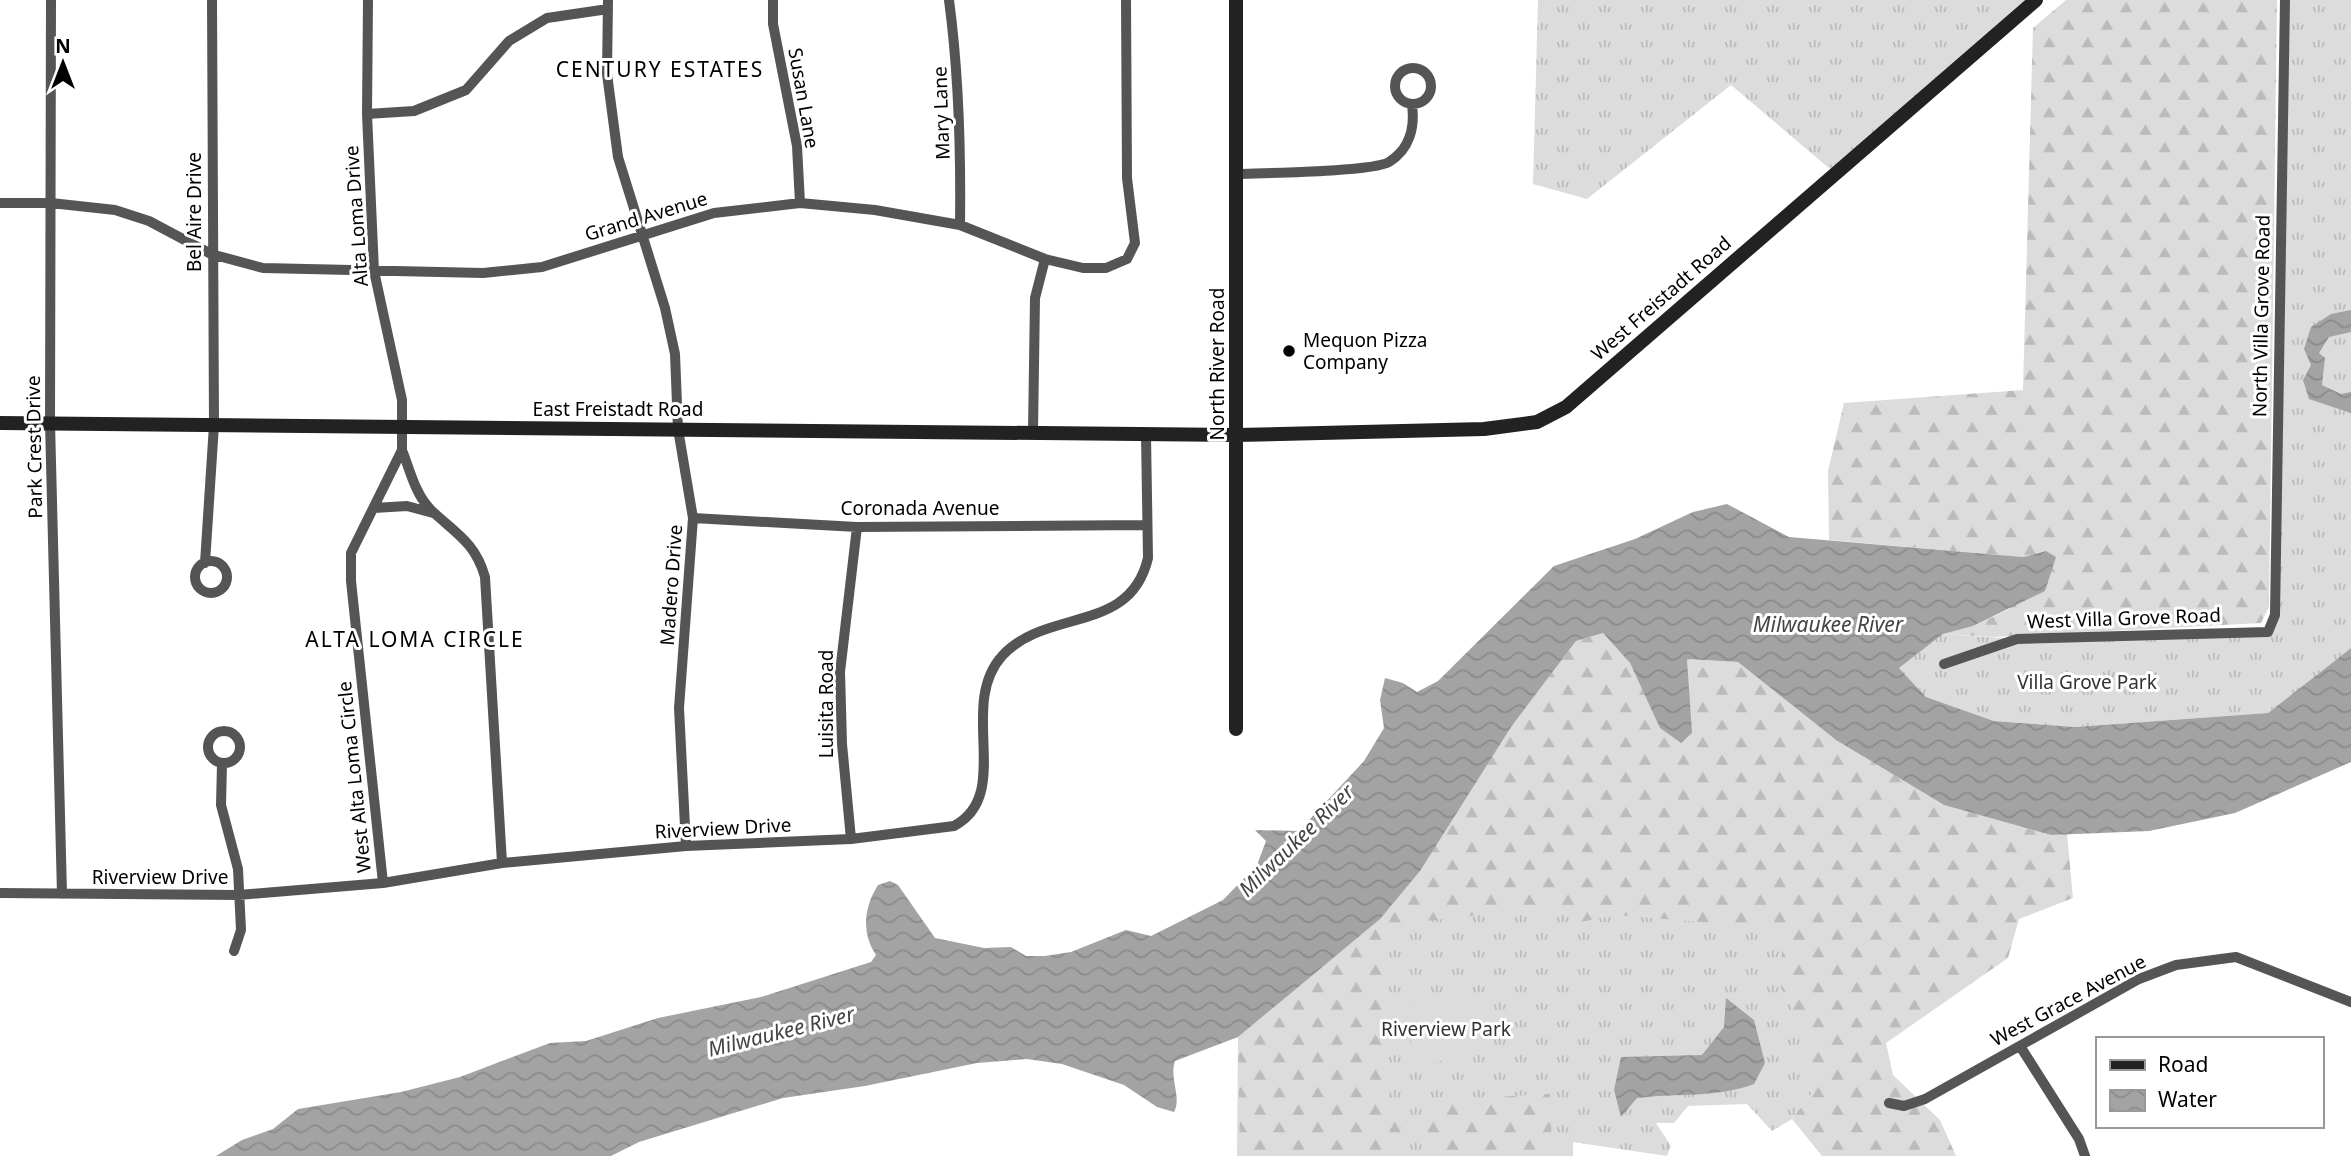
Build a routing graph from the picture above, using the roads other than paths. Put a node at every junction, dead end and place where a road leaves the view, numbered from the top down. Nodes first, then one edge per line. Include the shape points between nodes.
1 (51, 0) edge
2 (212, 0) edge
3 (368, 0) edge
4 (773, 0) edge
5 (948, 0) edge
6 (1126, 0) edge
7 (1236, 0) edge
8 (2036, 0) edge
9 (2285, 0) edge
10 (608, 4) edge
11 (1412, 105) dead end
12 (367, 114) junction
13 (1237, 174) junction
14 (0, 203) edge
15 (51, 203) junction
16 (800, 203) junction
17 (960, 225) junction
18 (642, 236) junction
19 (211, 254) junction
20 (1045, 259) junction
21 (374, 271) junction
22 (0, 423) edge
23 (50, 423) junction
24 (214, 425) junction
25 (402, 427) junction
26 (678, 429) junction
27 (1033, 432) junction
28 (1146, 435) junction
29 (1236, 435) junction
30 (402, 450) junction
31 (374, 508) junction
32 (437, 514) junction
33 (694, 518) junction
34 (1147, 525) junction
35 (856, 527) junction
36 (205, 563) dead end
37 (2267, 632) joint
38 (1944, 664) dead end
39 (1236, 729) dead end
40 (222, 764) dead end
41 (851, 839) junction
42 (686, 846) junction
43 (502, 863) junction
44 (383, 883) junction
45 (0, 893) edge
46 (62, 894) junction
47 (239, 895) junction
48 (234, 951) dead end
49 (2351, 1002) edge
50 (2020, 1046) junction
51 (1889, 1103) dead end
52 (2085, 1156) edge

1 - 15 street, Park Crest Drive
2 - 19 street, Bel Aire Drive
3 - 12 street, Alta Loma Drive
4 - 16 street, Susan Lane via 773,24 797,146
5 - 17 street, Mary Lane via 961,131
6 - 20 street, Grand Avenue via 1127,178 1133,251 1120,265 1106,268
7 - 13 street, North River Road
8 - 29 street, West Freistadt Road via 1562,409 1537,422 1484,429
9 - 37 street, North Villa Grove Road via 2275,615
10 - 12 street via 547,18 509,41 466,90 414,111
10 - 18 street, Madero Drive via 607,74 618,157
11 - 13 street via 1415,124 1406,146 1389,163
12 - 21 street, Alta Loma Drive
13 - 29 street, North River Road
14 - 15 street, Grand Avenue
15 - 19 street, Grand Avenue via 115,210 149,221
15 - 23 street, Park Crest Drive
16 - 17 street, Grand Avenue
16 - 18 street, Grand Avenue via 714,213
17 - 20 street, Grand Avenue
18 - 21 street, Grand Avenue via 542,267 483,273
18 - 26 street, Madero Drive via 666,308 675,354
19 - 21 street, Grand Avenue via 263,268
19 - 24 street, Bel Aire Drive
20 - 27 street via 1035,298
21 - 25 street, Alta Loma Drive via 402,400
22 - 23 street, East Freistadt Road
23 - 24 street, East Freistadt Road
23 - 46 street, Park Crest Drive
24 - 25 street, East Freistadt Road
24 - 36 street, Bel Aire Drive
25 - 26 street, East Freistadt Road
25 - 30 street, West Alta Loma Circle
26 - 27 street, East Freistadt Road
26 - 33 street, Madero Drive
27 - 28 street, East Freistadt Road
28 - 29 street, East Freistadt Road
28 - 34 street, Riverview Drive
29 - 39 street, North River Road
30 - 31 street, West Alta Loma Circle
30 - 32 street via 422,499
31 - 32 street via 407,506
31 - 44 street, West Alta Loma Circle via 351,553 351,581
32 - 43 street via 467,542 480,560 485,578
33 - 35 street, Coronada Avenue
33 - 42 street, Madero Drive via 679,708
34 - 35 street, Coronada Avenue
34 - 41 street, Riverview Drive via 1144,576 1129,599 1025,638 993,669 981,714 983,787 967,818 937,829
35 - 41 street, Luisita Road via 840,672
37 - 38 street, West Villa Grove Road via 2017,639
40 - 47 street via 221,806 233,845
41 - 42 street, Riverview Drive
42 - 43 street, Riverview Drive
43 - 44 street, Riverview Drive
44 - 47 street, Riverview Drive
45 - 46 street, Riverview Drive
46 - 47 street, Riverview Drive
47 - 48 street via 241,930
49 - 50 street, West Grace Avenue via 2236,957 2176,965 2139,979
50 - 51 street, West Grace Avenue via 1921,1101 1902,1106
50 - 52 street

